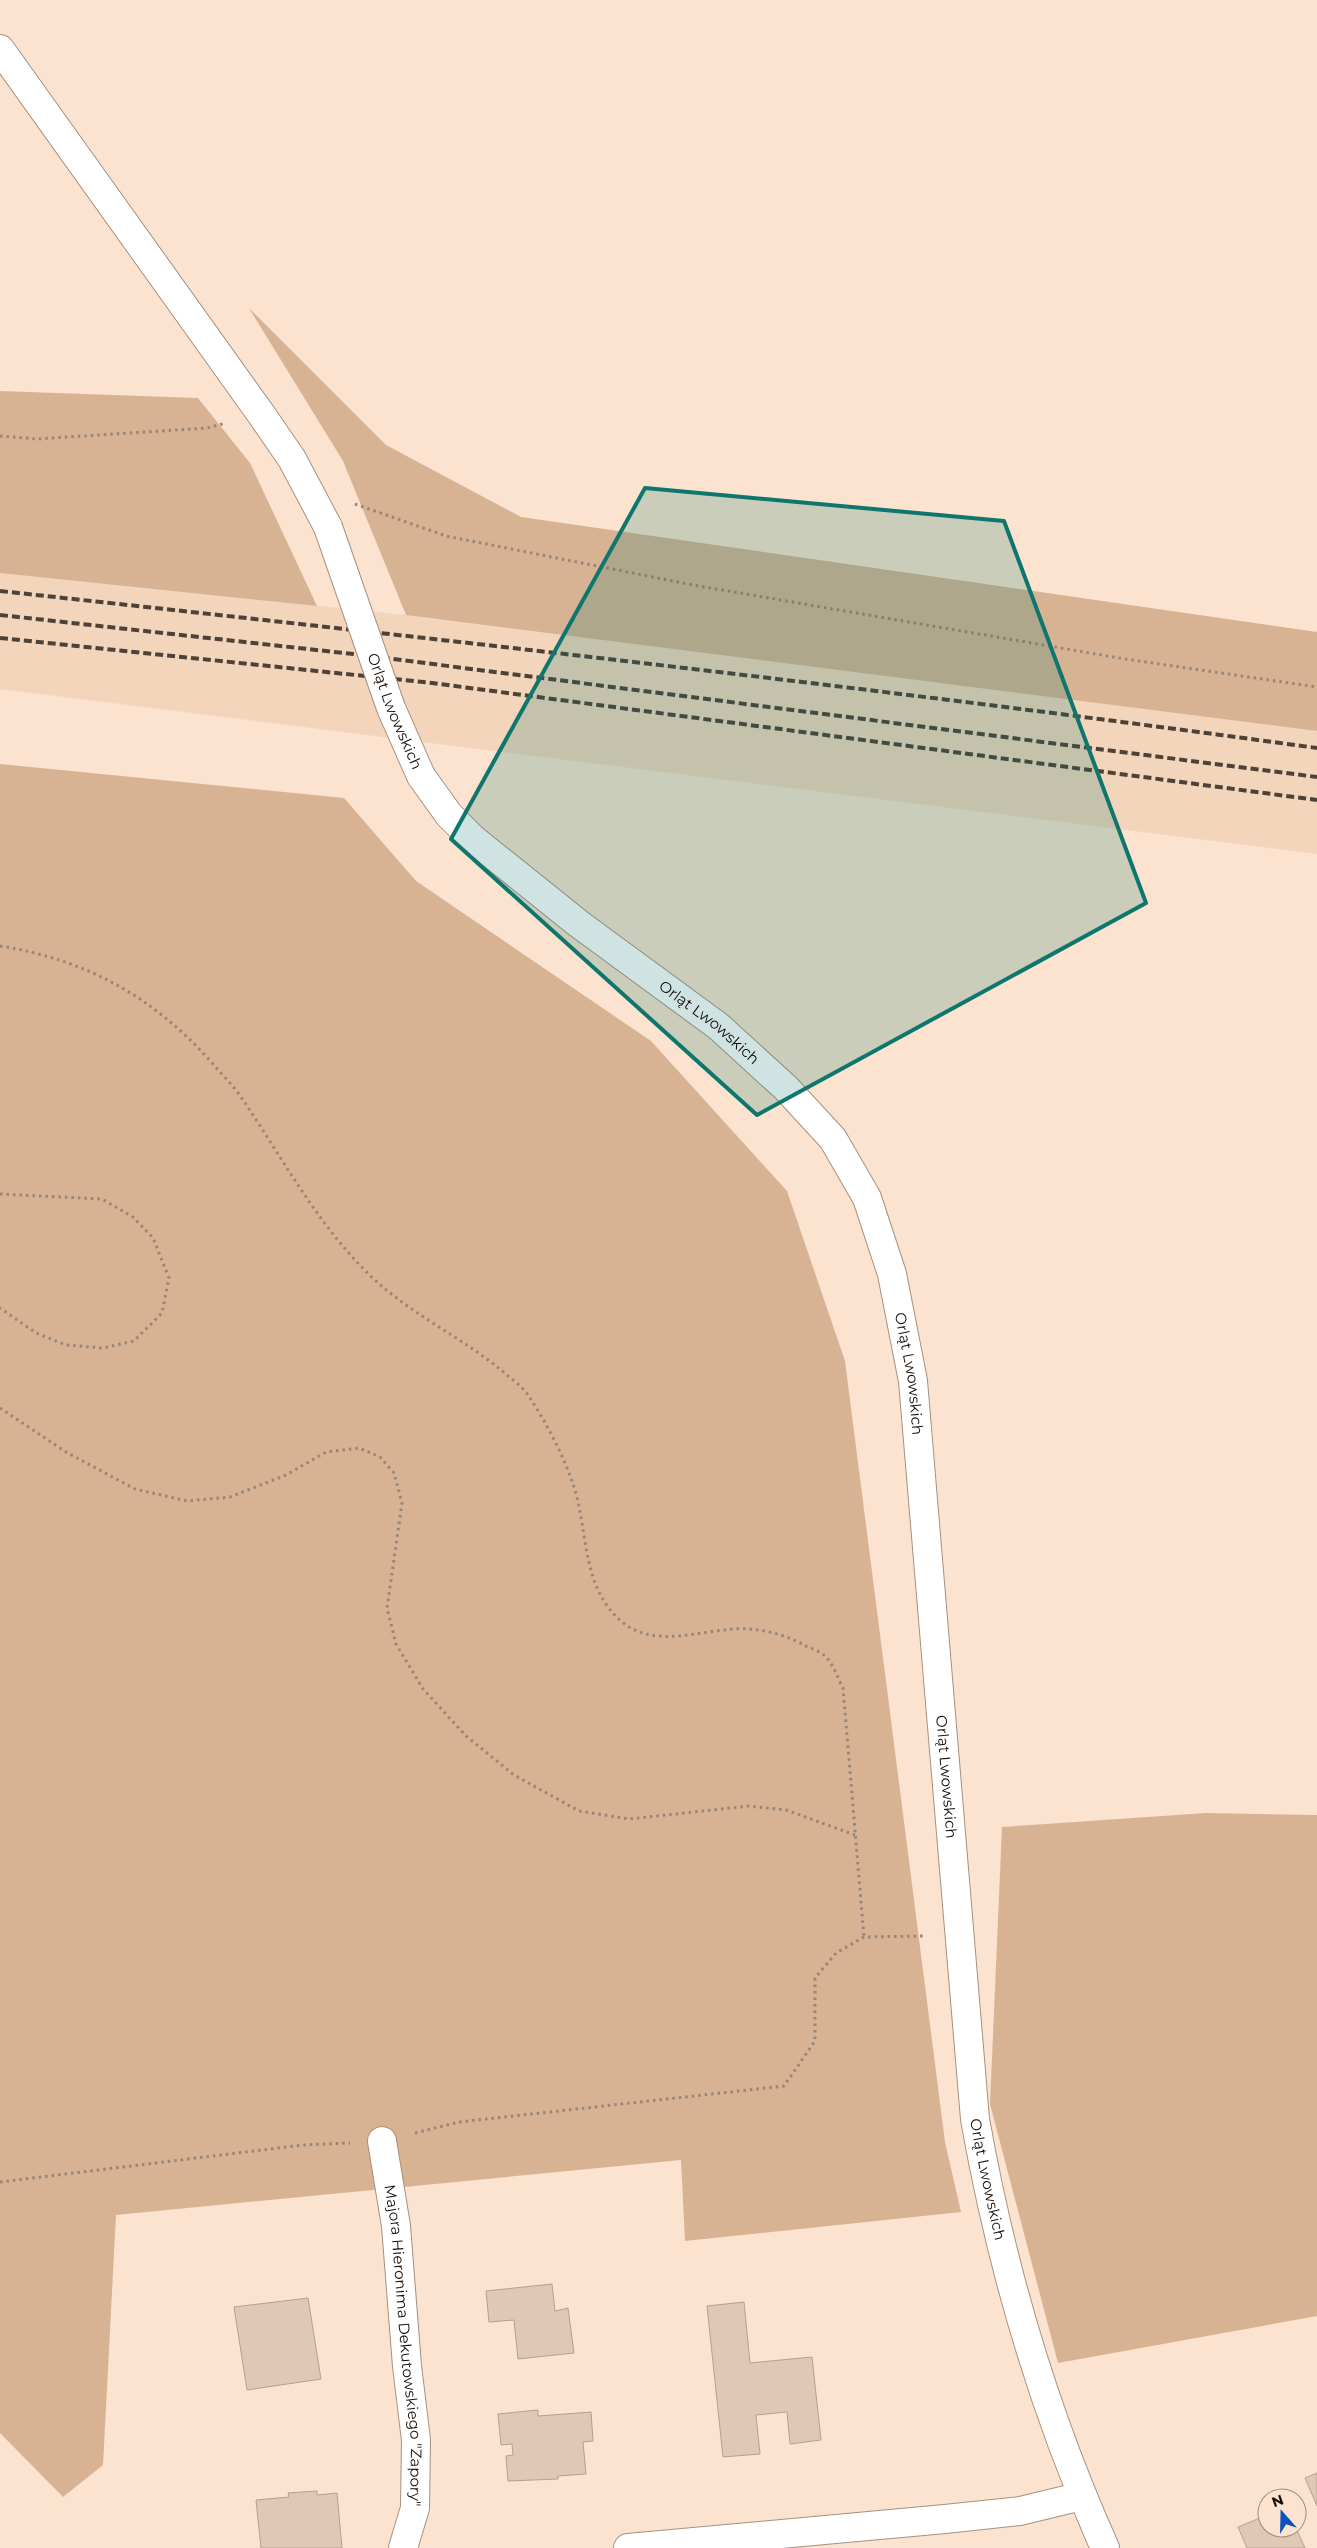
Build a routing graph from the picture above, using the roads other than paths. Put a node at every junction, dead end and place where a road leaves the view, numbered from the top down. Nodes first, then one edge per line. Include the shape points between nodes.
1 (0, 49) edge
2 (382, 2141) road end
3 (1082, 2496) junction
4 (701, 2544) edge
5 (403, 2548) edge
6 (628, 2548) edge
7 (1105, 2548) edge

1 - 3 street, Orląt Lwowskich, bridge via 292,458 322,515 392,708 421,776 449,816 579,924 718,1026 786,1088 833,1139 867,1198 892,1274 913,1381 975,2119 1000,2245
2 - 5 street, Majora Hieronima Dekutowskiego "Zapory" via 396,2226 416,2440 415,2508
3 - 4 street via 1020,2511
3 - 7 street, Orląt Lwowskich
4 - 6 street

